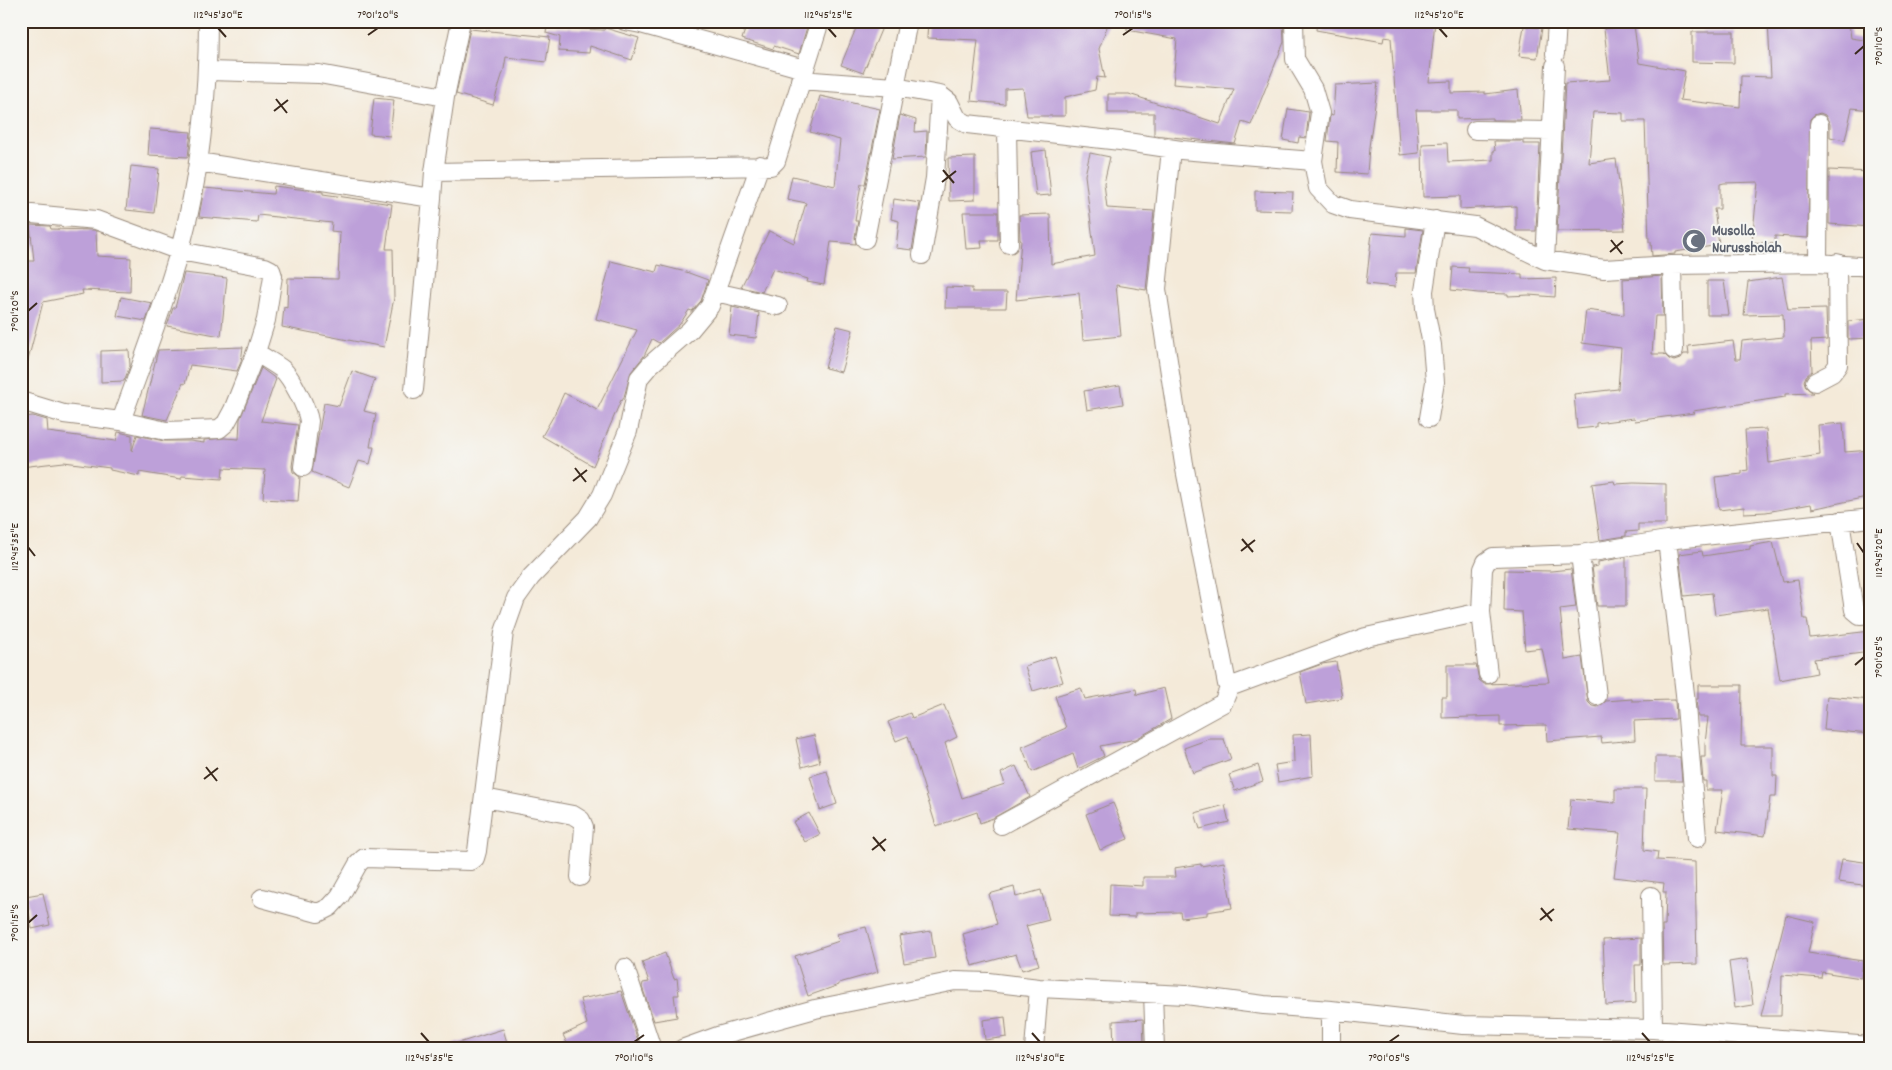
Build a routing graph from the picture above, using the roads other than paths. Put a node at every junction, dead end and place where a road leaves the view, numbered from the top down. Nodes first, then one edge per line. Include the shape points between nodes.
1 (208, 21) edge
2 (461, 21) edge
3 (625, 21) edge
4 (820, 21) edge
5 (908, 21) edge
6 (1294, 21) edge
7 (1557, 21) edge
8 (208, 71) junction
9 (802, 75) junction
10 (895, 87) junction
11 (940, 95) junction
12 (446, 98) junction
13 (1819, 124) dead end
14 (1007, 128) junction
15 (1476, 130) dead end
16 (1552, 131) junction
17 (1171, 148) junction
18 (1313, 161) junction
19 (198, 162) junction
20 (760, 166) junction
21 (434, 172) junction
22 (432, 198) junction
23 (21, 213) edge
24 (1435, 220) junction
25 (865, 239) dead end
26 (1009, 244) dead end
27 (180, 251) junction
28 (922, 256) dead end
29 (1545, 260) junction
30 (1818, 263) junction
31 (1837, 263) junction
32 (1672, 265) junction
33 (1871, 267) edge
34 (714, 292) junction
35 (778, 306) dead end
36 (1674, 350) dead end
37 (256, 352) junction
38 (1815, 382) dead end
39 (414, 390) dead end
40 (21, 401) edge
41 (1429, 418) dead end
42 (121, 421) junction
43 (303, 467) dead end
44 (1871, 518) edge
45 (1840, 522) junction
46 (1667, 540) junction
47 (1580, 554) junction
48 (1481, 612) junction
49 (1871, 614) edge
50 (1488, 674) dead end
51 (1230, 686) junction
52 (1597, 696) dead end
53 (484, 798) junction
54 (1001, 825) dead end
55 (1697, 838) dead end
56 (580, 877) dead end
57 (1651, 896) dead end
58 (262, 898) dead end
59 (625, 968) dead end
60 (1039, 988) junction
61 (1152, 993) junction
62 (1331, 1010) junction
63 (1653, 1030) junction
64 (1871, 1046) edge
65 (652, 1049) edge
66 (682, 1049) edge
67 (1034, 1049) edge
68 (1155, 1049) edge
69 (1331, 1049) edge

1 - 8 street
2 - 12 street
3 - 9 street
4 - 9 street
5 - 10 street
6 - 18 street via 1295,59 1313,89 1320,112
7 - 16 street
8 - 12 street via 319,74
8 - 19 street
9 - 10 street
9 - 20 street via 776,162 771,166
10 - 11 street
10 - 25 street
11 - 14 street via 949,102 957,118 967,124
11 - 28 street via 935,178
12 - 21 street
13 - 30 street
14 - 17 street
14 - 26 street
15 - 16 street
16 - 29 street
17 - 18 street
17 - 51 street via 1157,288 1184,464 1226,682
18 - 24 street via 1318,188 1333,204 1350,210
19 - 22 street
19 - 27 street
20 - 21 street
20 - 34 street
21 - 22 street
22 - 39 street
23 - 27 street via 96,220
24 - 29 street via 1475,226
24 - 41 street via 1424,290 1435,382
27 - 37 street via 271,270 273,276 266,320
27 - 42 street
29 - 32 street via 1604,269
30 - 31 street
30 - 32 street
31 - 33 street
31 - 38 street via 1838,365 1832,373
32 - 36 street
34 - 35 street
34 - 53 street via 710,306 690,330 640,378 628,431 602,495 588,518 531,577 516,598 504,632
37 - 42 street via 233,410 219,429 166,431
37 - 43 street via 283,370 308,414
40 - 42 street via 64,414
44 - 45 street
45 - 46 street
45 - 49 street via 1854,610 1860,615
46 - 47 street
46 - 55 street
47 - 48 street via 1490,558 1483,569
47 - 52 street
48 - 50 street
48 - 51 street via 1366,637
51 - 54 street via 1223,703
53 - 56 street via 573,815 581,820 584,827
53 - 58 street via 477,851 470,861 364,858 340,896 330,907 318,913
57 - 63 street
59 - 65 street
60 - 61 street
60 - 66 street via 956,981 815,1009
60 - 67 street
61 - 62 street
61 - 68 street
62 - 63 street via 1463,1025
62 - 69 street
63 - 64 street

